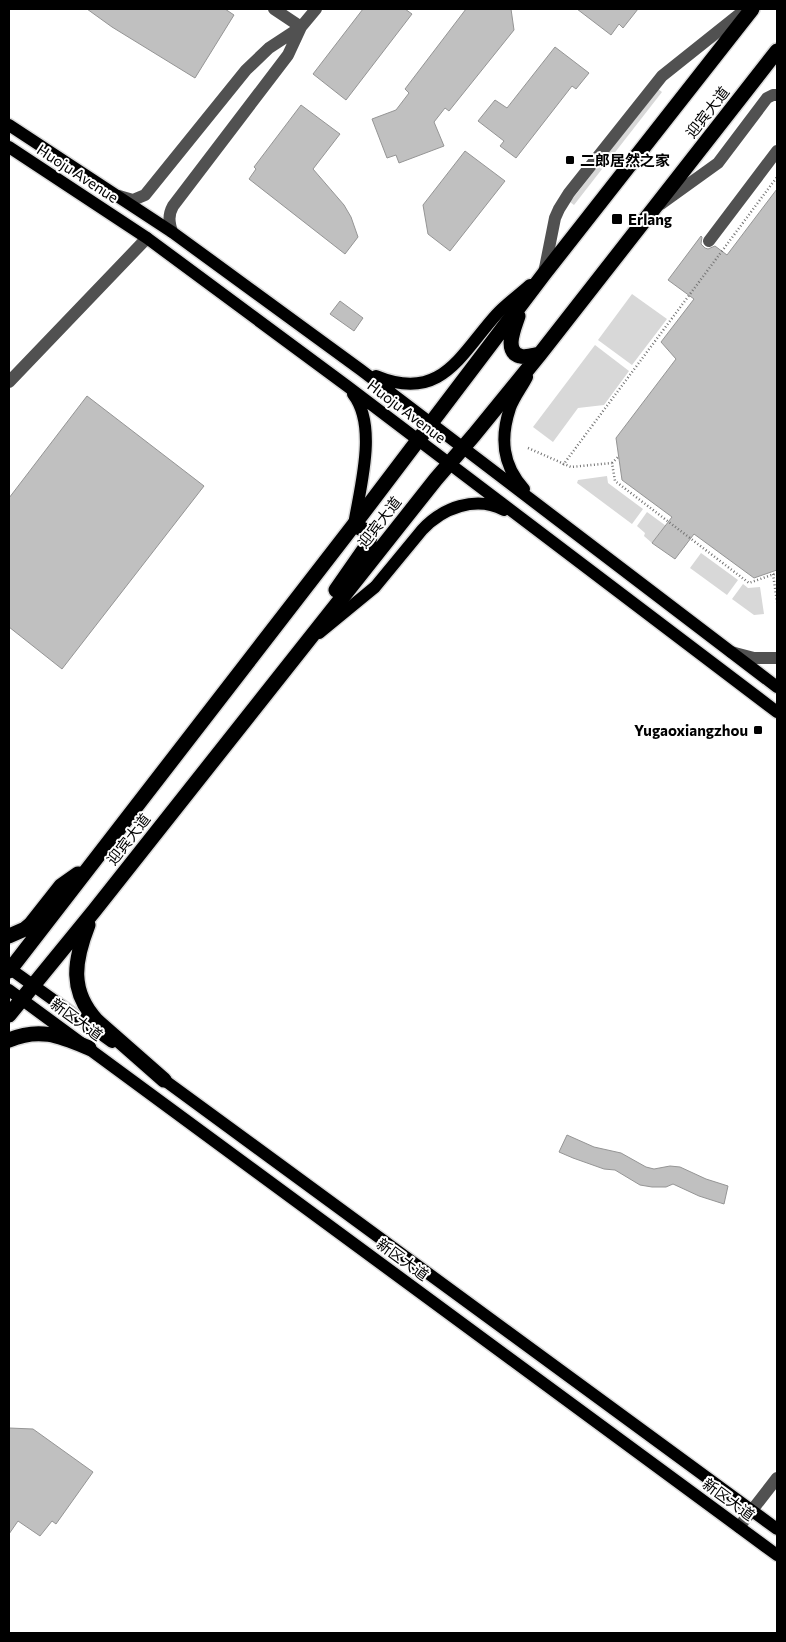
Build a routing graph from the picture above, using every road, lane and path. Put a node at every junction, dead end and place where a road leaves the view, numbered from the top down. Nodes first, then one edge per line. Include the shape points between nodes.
1 (274, 9) edge
2 (316, 9) edge
3 (746, 9) edge
4 (752, 9) edge
5 (301, 27) junction
6 (777, 51) edge
7 (777, 96) edge
8 (9, 125) edge
9 (9, 147) edge
10 (777, 151) edge
11 (777, 177) edge
12 (115, 195) junction
13 (653, 210) junction
14 (172, 232) junction
15 (147, 238) junction
16 (709, 241) dead end
17 (544, 274) junction
18 (523, 302) junction
19 (540, 354) junction
20 (362, 370) junction
21 (9, 382) edge
22 (347, 386) junction
23 (430, 422) junction
24 (417, 440) junction
25 (463, 448) junction
26 (528, 448) dead end
27 (618, 457) dead end
28 (612, 463) junction
29 (449, 464) junction
30 (563, 465) junction
31 (547, 512) junction
32 (526, 521) junction
33 (353, 526) junction
34 (777, 573) edge
35 (773, 574) junction
36 (777, 602) edge
37 (306, 644) junction
38 (730, 652) junction
39 (777, 658) edge
40 (777, 687) edge
41 (777, 712) edge
42 (90, 866) junction
43 (94, 911) junction
44 (9, 936) edge
45 (9, 970) edge
46 (33, 984) junction
47 (9, 990) edge
48 (22, 998) junction
49 (9, 1015) edge
50 (9, 1040) edge
51 (89, 1048) junction
52 (164, 1080) junction
53 (777, 1478) edge
54 (753, 1511) junction
55 (739, 1527) junction
56 (777, 1529) edge
57 (777, 1555) edge

1 - 5 street
2 - 5 street
3 - 17 street via 662,76 569,193 555,218
4 - 17 highway, 迎宾大道
5 - 12 street via 270,48 246,70 145,195 133,200
5 - 14 street via 288,55 173,206 169,219
6 - 13 highway, 迎宾大道
7 - 13 street via 767,98 718,163
8 - 12 main road, Huoju Avenue
9 - 15 main road, Huoju Avenue
10 - 16 street
11 - 30 path
12 - 14 main road, Huoju Avenue
13 - 19 highway, 迎宾大道
14 - 20 main road, Huoju Avenue
15 - 21 street
15 - 22 main road, Huoju Avenue
17 - 18 highway, 迎宾大道
17 - 20 main road via 497,314 463,356 443,374 422,382 402,384
18 - 19 highway via 512,334 512,349 520,357
18 - 23 highway, 迎宾大道
19 - 25 highway, 迎宾大道
19 - 31 main road via 511,406 504,445 509,468 517,481
20 - 23 main road, Huoju Avenue
22 - 24 main road, Huoju Avenue
22 - 33 main road via 361,407 366,436
23 - 24 highway, 迎宾大道
23 - 25 main road, Huoju Avenue
24 - 29 main road, Huoju Avenue
24 - 33 highway, 迎宾大道
25 - 29 highway, 迎宾大道
25 - 31 main road, Huoju Avenue
26 - 30 path
27 - 28 path
28 - 30 path
28 - 35 path via 615,481 750,583
29 - 32 main road, Huoju Avenue
29 - 37 highway, 迎宾大道
31 - 38 main road, Huoju Avenue
32 - 37 main road via 500,508 482,504 461,506 439,515 422,530 375,587
32 - 41 main road, Huoju Avenue
33 - 37 highway via 366,531 370,537 368,544 339,585
33 - 42 highway, 迎宾大道
34 - 35 path
35 - 36 path
37 - 43 highway, 迎宾大道
38 - 39 street via 754,658
38 - 40 main road, Huoju Avenue
42 - 44 highway via 61,886 31,924
42 - 45 highway, 迎宾大道
43 - 46 highway, 迎宾大道
43 - 52 highway via 77,959 76,976 82,1001 97,1021
45 - 46 main road, 新区大道
46 - 48 highway, 迎宾大道
46 - 52 main road, 新区大道
47 - 48 main road, 新区大道
48 - 49 highway, 迎宾大道
48 - 51 main road, 新区大道
50 - 51 highway via 42,1033 66,1038
51 - 55 main road, 新区大道
52 - 54 main road, 新区大道
53 - 54 street
54 - 55 street
54 - 56 main road, 新区大道
55 - 57 main road, 新区大道

